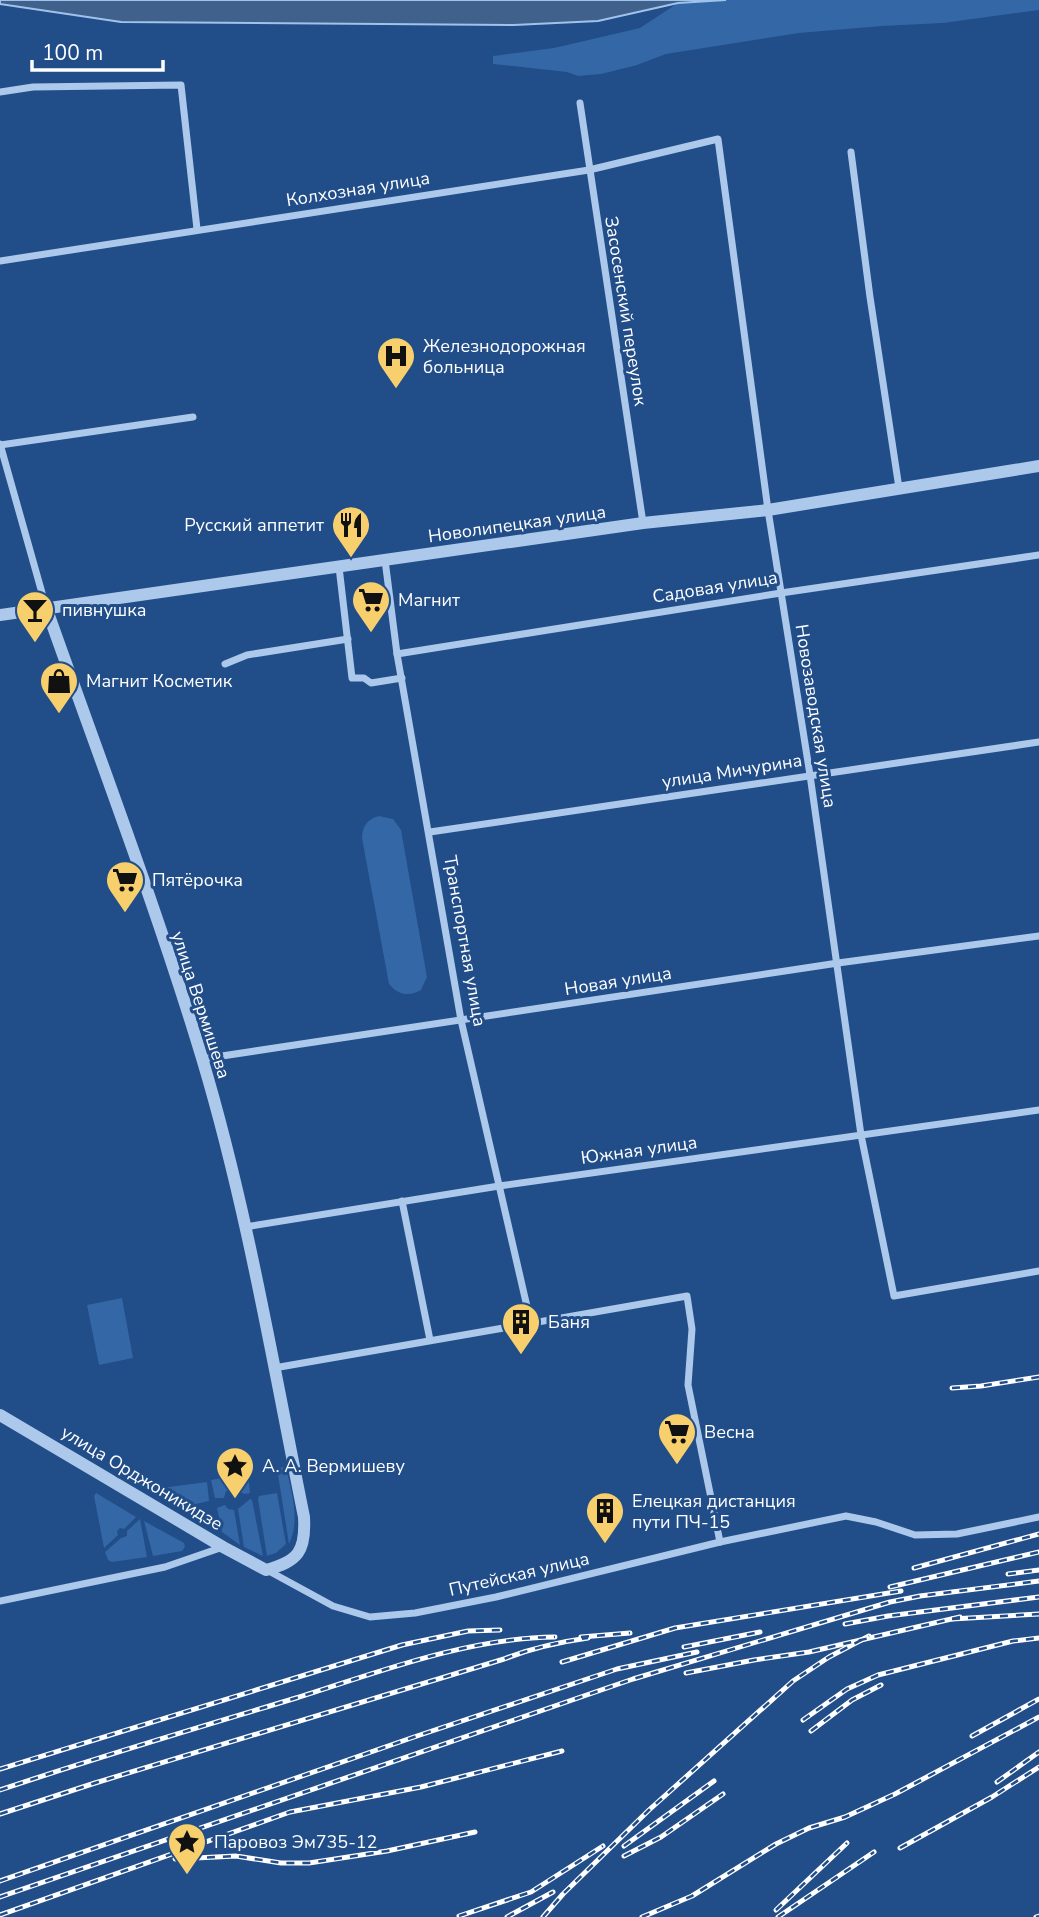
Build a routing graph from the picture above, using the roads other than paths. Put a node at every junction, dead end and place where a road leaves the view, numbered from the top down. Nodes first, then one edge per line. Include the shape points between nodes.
1 (0, 92) edge
2 (580, 103) dead end
3 (718, 139) joint
4 (851, 152) dead end
5 (589, 170) junction
6 (197, 229) junction
7 (0, 261) edge
8 (193, 417) dead end
9 (0, 444) edge
10 (1039, 466) edge
11 (899, 488) junction
12 (768, 510) junction
13 (643, 523) junction
14 (1039, 555) edge
15 (385, 560) junction
16 (339, 567) junction
17 (781, 593) junction
18 (46, 607) junction
19 (0, 615) edge
20 (348, 639) junction
21 (397, 654) junction
22 (225, 664) dead end
23 (402, 678) junction
24 (1039, 742) edge
25 (810, 775) junction
26 (430, 832) junction
27 (1039, 936) edge
28 (838, 964) junction
29 (461, 1020) junction
30 (202, 1059) junction
31 (1039, 1110) edge
32 (861, 1135) junction
33 (499, 1186) junction
34 (402, 1201) junction
35 (245, 1227) junction
36 (1039, 1271) edge
37 (531, 1324) junction
38 (430, 1340) junction
39 (274, 1368) junction
40 (0, 1415) edge
41 (1039, 1517) edge
42 (720, 1542) junction
43 (223, 1547) junction
44 (266, 1570) junction
45 (0, 1601) edge

1 - 6 street via 33,87 181,86
2 - 5 street, Засосенский переулок
3 - 5 street, Колхозная улица
3 - 12 street, Новозаводская улица
4 - 11 street
5 - 6 street, Колхозная улица
5 - 13 street, Засосенский переулок
6 - 7 street, Колхозная улица
8 - 9 street
9 - 18 street, улица Вермишева
10 - 11 street, Новолипецкая улица
11 - 12 street, Новолипецкая улица
12 - 13 street, Новолипецкая улица
12 - 17 street, Новозаводская улица
13 - 15 street, Новолипецкая улица
14 - 17 street, Садовая улица
15 - 16 street, Новолипецкая улица
15 - 21 street, Транспортная улица
16 - 18 street, Новолипецкая улица
16 - 20 street
17 - 21 street, Садовая улица
17 - 25 street, Новозаводская улица
18 - 19 street, Новолипецкая улица
18 - 30 street, улица Вермишева
20 - 22 street via 247,655
20 - 23 street via 352,678 371,683
21 - 23 street, Транспортная улица
23 - 26 street, Транспортная улица
24 - 25 street, улица Мичурина
25 - 26 street, улица Мичурина
25 - 28 street, Новозаводская улица
26 - 29 street, Транспортная улица
27 - 28 street, Новая улица
28 - 29 street, Новая улица
28 - 32 street, Новозаводская улица
29 - 30 street, Новая улица
29 - 33 street, Транспортная улица
30 - 35 street, улица Вермишева
31 - 32 street, Южная улица
32 - 33 street, Южная улица
32 - 36 street, Новозаводская улица via 894,1296
33 - 34 street, Южная улица
33 - 37 street, Транспортная улица
34 - 35 street, Южная улица
34 - 38 street
35 - 39 street, улица Вермишева
37 - 38 street
37 - 42 street via 687,1296 692,1329 688,1385
38 - 39 street
39 - 44 street, улица Вермишева via 305,1534 301,1549 288,1564
40 - 43 street, улица Орджоникидзе
41 - 42 street, Путейская улица via 957,1534 915,1535 846,1516
42 - 44 street, Путейская улица via 496,1597 370,1617 333,1606
43 - 44 street, улица Орджоникидзе
43 - 45 street via 165,1567

